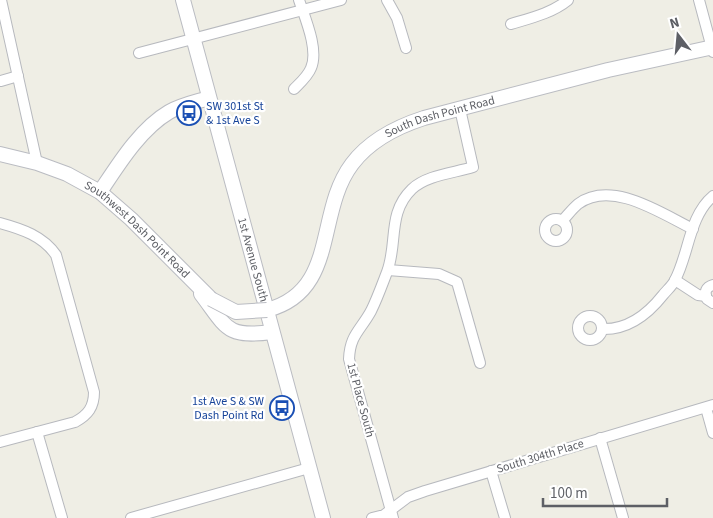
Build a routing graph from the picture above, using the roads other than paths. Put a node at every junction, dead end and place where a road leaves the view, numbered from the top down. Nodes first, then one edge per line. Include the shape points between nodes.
1 (1, 0) edge
2 (183, 0) edge
3 (300, 0) edge
4 (341, 0) edge
5 (387, 0) edge
6 (568, 0) edge
7 (699, 0) edge
8 (302, 10) junction
9 (512, 24) dead end
10 (194, 39) junction
11 (406, 48) dead end
12 (713, 49) edge
13 (139, 53) dead end
14 (18, 76) junction
15 (2, 81) dead end
16 (294, 89) dead end
17 (209, 98) junction
18 (460, 108) junction
19 (0, 154) edge
20 (37, 163) junction
21 (100, 192) junction
22 (713, 196) edge
23 (562, 222) dead end
24 (0, 223) edge
25 (693, 230) junction
26 (388, 270) junction
27 (675, 280) junction
28 (192, 281) junction
29 (713, 285) edge
30 (709, 299) edge
31 (267, 310) joint
32 (602, 329) dead end
33 (272, 332) junction
34 (480, 363) dead end
35 (709, 407) edge
36 (37, 432) junction
37 (713, 433) edge
38 (600, 438) junction
39 (0, 442) edge
40 (309, 468) junction
41 (491, 471) junction
42 (392, 514) edge
43 (62, 518) edge
44 (131, 518) edge
45 (323, 518) edge
46 (372, 518) edge
47 (505, 518) edge
48 (623, 518) edge

1 - 14 street
2 - 10 main road, 1st Avenue South
3 - 8 street
4 - 8 street
5 - 11 street via 397,18
6 - 9 street via 555,9
7 - 12 street
8 - 10 street
8 - 16 street via 314,58 310,70
10 - 13 street
10 - 17 main road, 1st Avenue South
12 - 18 main road, South Dash Point Road via 608,70
14 - 15 street
14 - 20 street
17 - 21 main road via 168,113 147,130
17 - 33 main road, 1st Avenue South
18 - 26 street, 1st Place South via 473,168 427,180 402,200 396,214
18 - 31 main road, South Dash Point Road via 401,126 365,150 352,164 335,196 320,258 307,286 290,301
19 - 20 main road, Southwest Dash Point Road
20 - 21 main road, Southwest Dash Point Road via 67,174
21 - 28 main road, Southwest Dash Point Road
22 - 25 street
23 - 25 street via 584,201 611,196 640,203
24 - 36 street via 36,236 56,256 94,392 90,410 81,419
25 - 27 street
26 - 34 street via 439,274 457,282
26 - 42 street, 1st Place South via 371,311 350,345 349,359
27 - 30 street
27 - 32 street via 641,318
28 - 31 main road, Southwest Dash Point Road, bridge via 211,299 236,312
28 - 33 main road via 232,331 253,335
29 - 30 street via 706,290
33 - 40 main road, 1st Avenue South
35 - 37 street
35 - 38 street, South 304th Place
36 - 39 street
36 - 43 street
38 - 41 street, South 304th Place
38 - 48 street
40 - 44 street
40 - 45 main road, 1st Avenue South
41 - 42 street, South 304th Place via 408,497
41 - 47 street
42 - 46 street, South 304th Place

